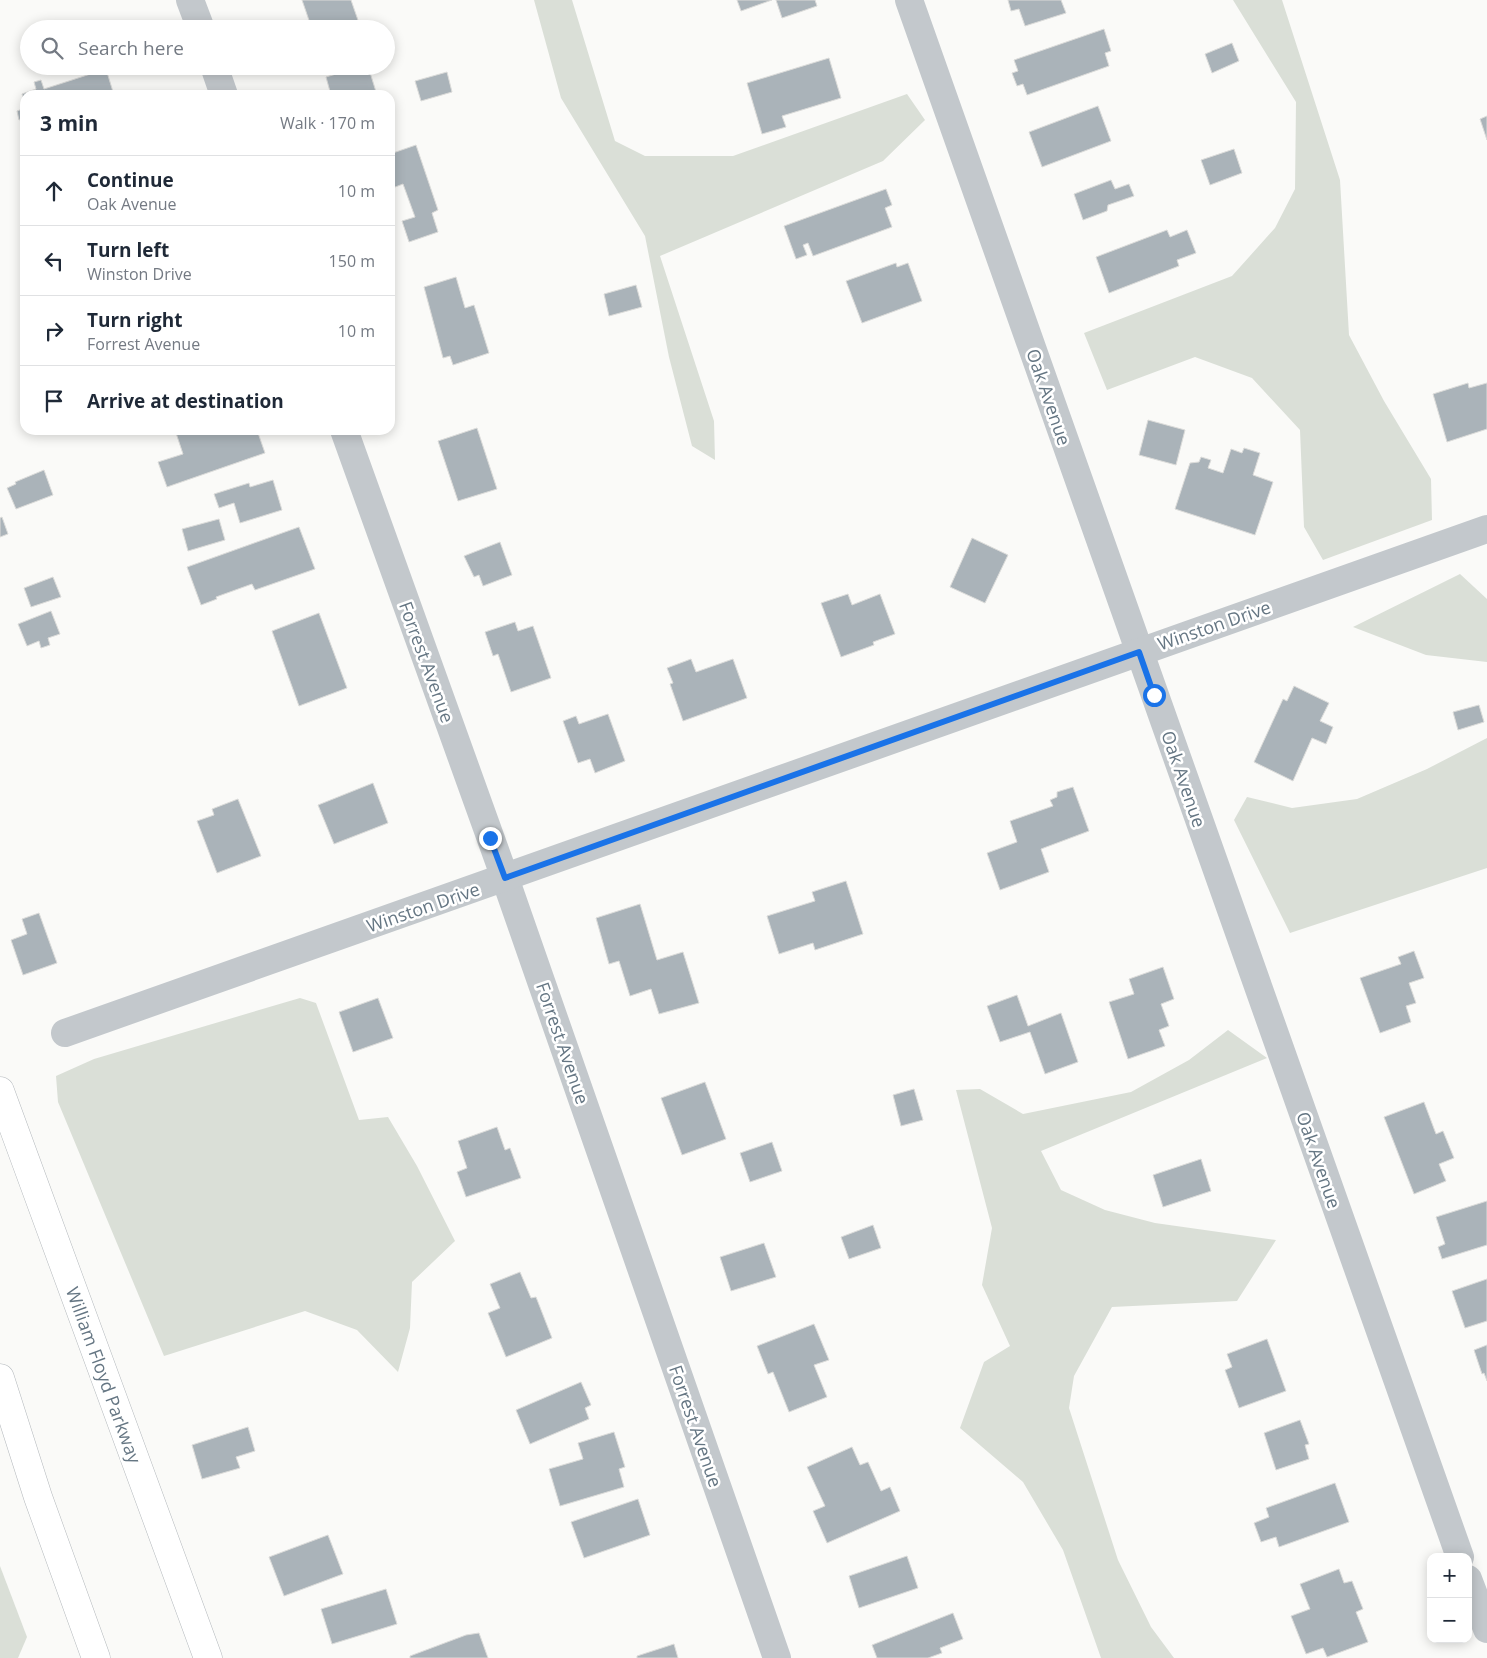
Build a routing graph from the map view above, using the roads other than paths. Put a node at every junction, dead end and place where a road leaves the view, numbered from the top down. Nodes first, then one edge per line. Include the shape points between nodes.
1 (190, 0) edge
2 (909, 0) edge
3 (198, 20) edge
4 (217, 75) edge
5 (222, 90) edge
6 (346, 435) edge
7 (1487, 529) edge
8 (1139, 652) junction
9 (505, 878) junction
10 (65, 1033) dead end
11 (0, 1091) edge
12 (0, 1378) edge
13 (1459, 1553) edge
14 (1472, 1591) edge
15 (1487, 1630) edge
16 (96, 1658) edge
17 (208, 1658) edge
18 (777, 1658) edge

1 - 3 street
2 - 8 street, Oak Avenue
4 - 5 street
6 - 9 street, Forrest Avenue
7 - 8 street, Winston Drive
8 - 9 street, Winston Drive
8 - 13 street, Oak Avenue
9 - 10 street, Winston Drive
9 - 18 street, Forrest Avenue
11 - 17 highway, William Floyd Parkway
12 - 16 highway via 38,1497
14 - 15 street

